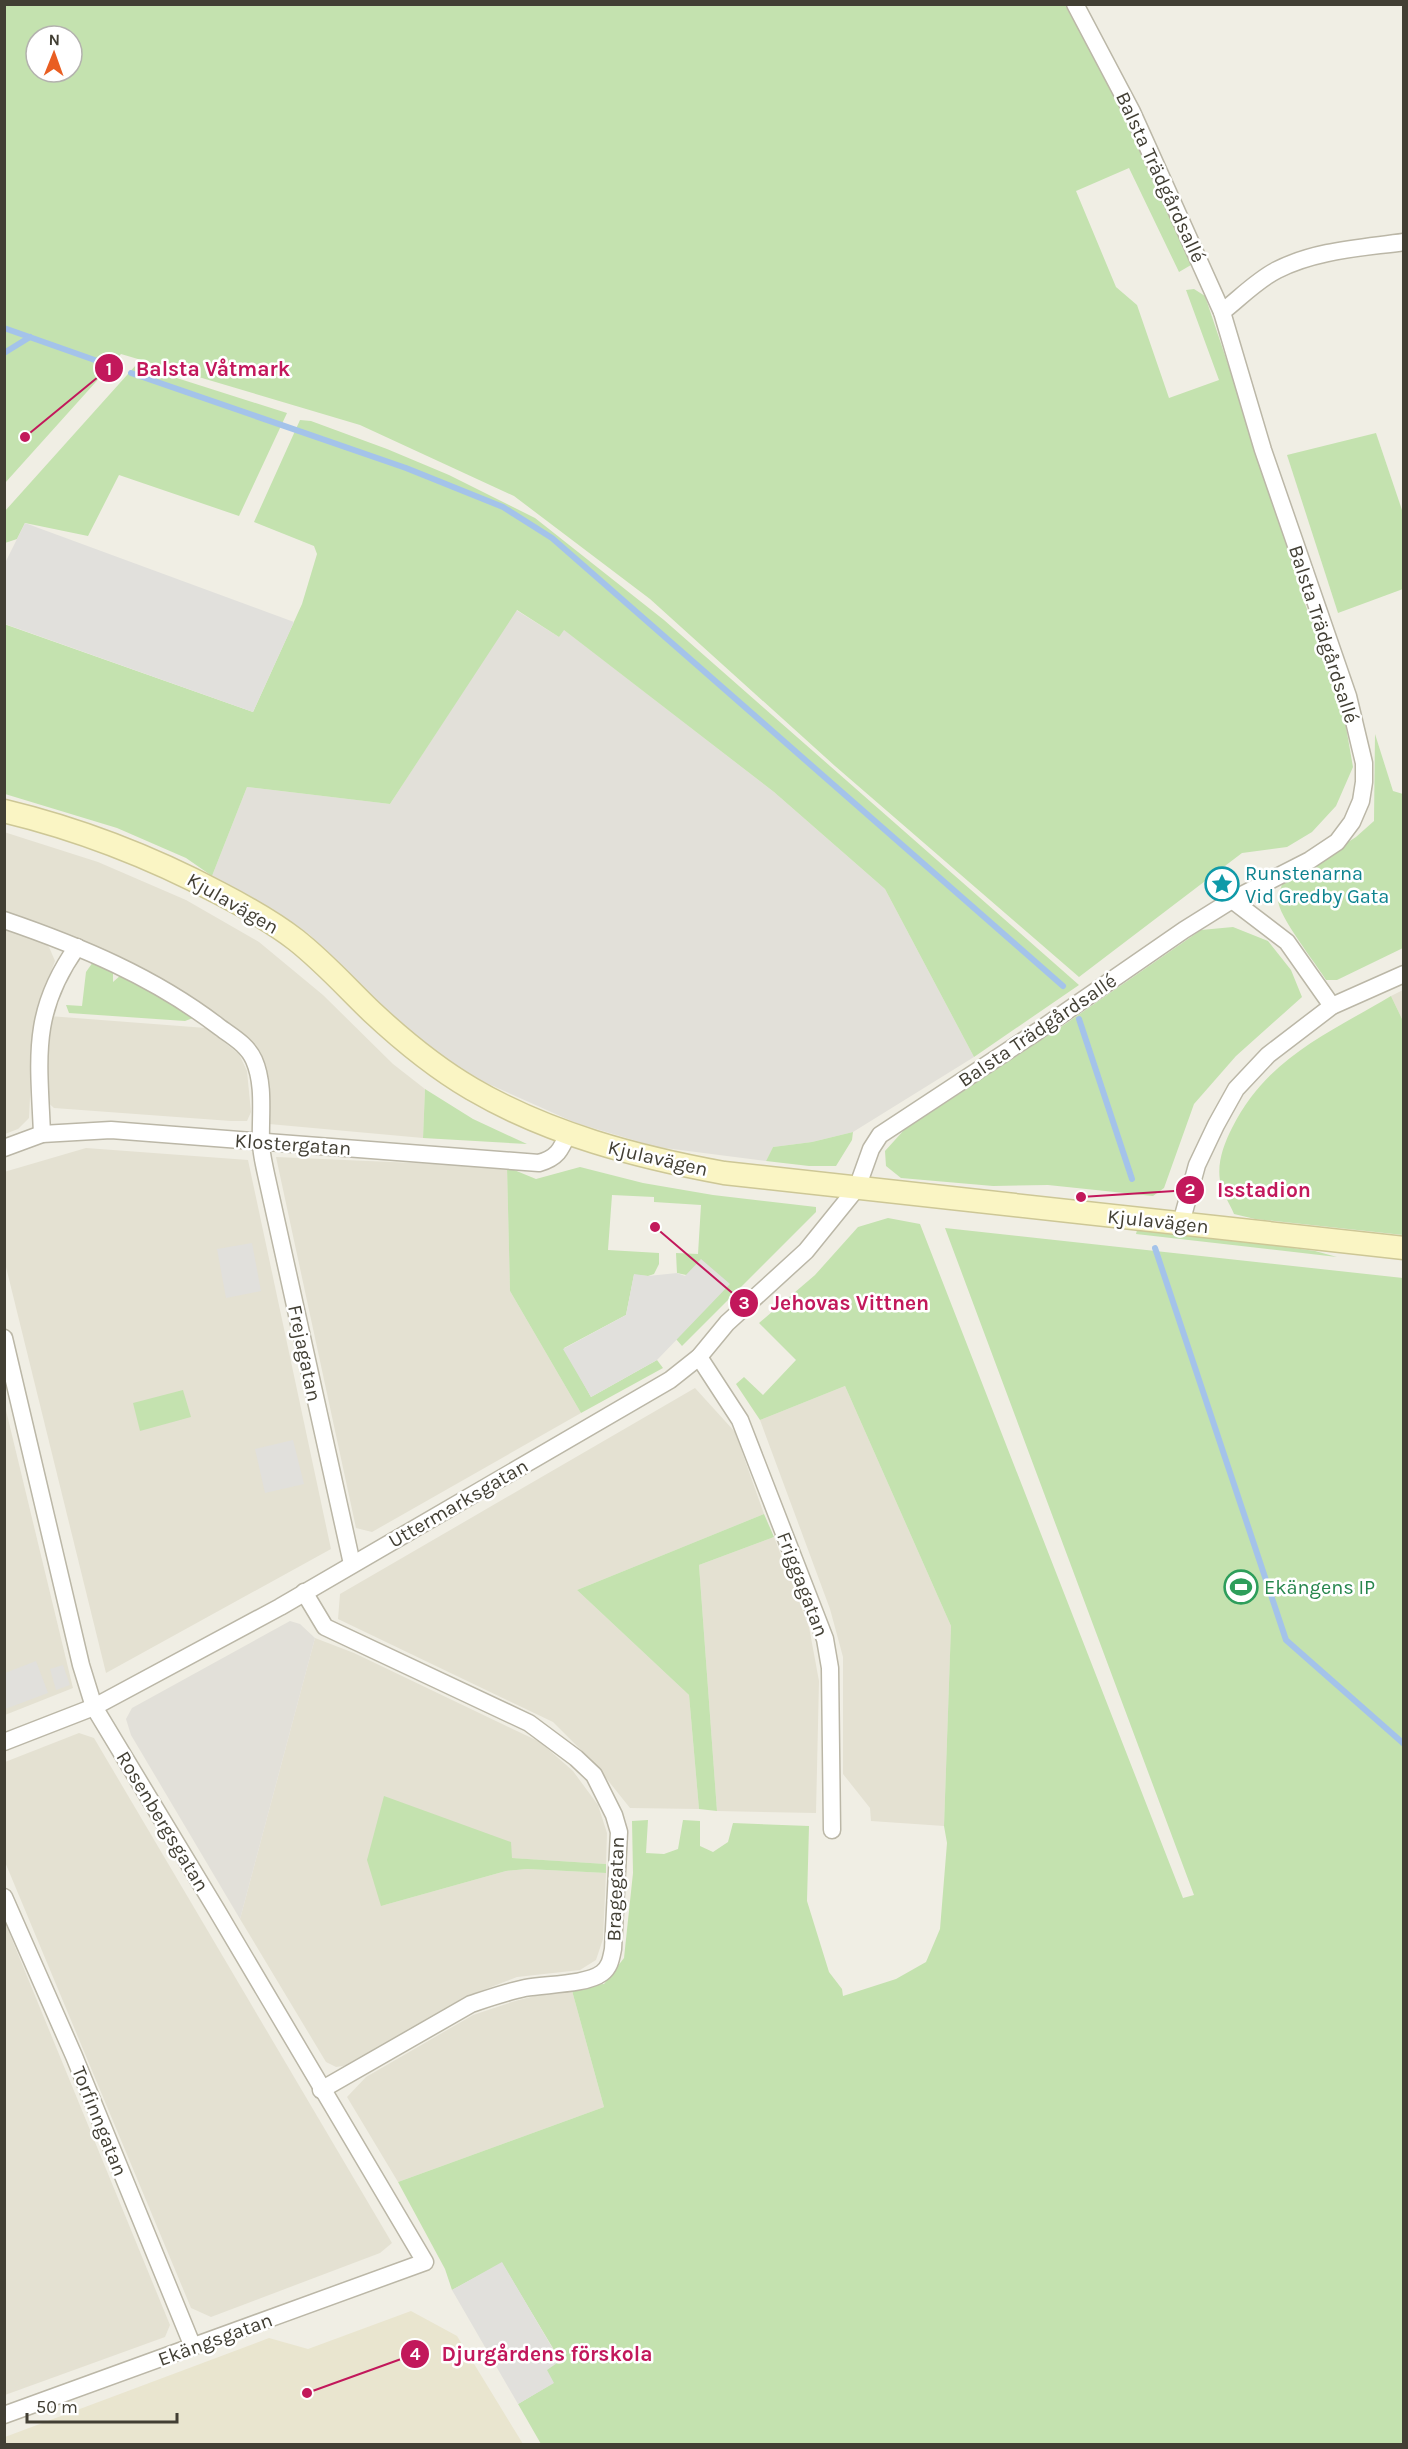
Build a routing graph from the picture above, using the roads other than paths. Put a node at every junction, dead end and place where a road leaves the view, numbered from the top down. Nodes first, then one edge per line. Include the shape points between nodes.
1 (1075, 4) edge
2 (1404, 242) edge
3 (1222, 312) junction
4 (4, 811) edge
5 (1232, 900) junction
6 (4, 920) edge
7 (77, 947) junction
8 (1404, 974) edge
9 (1332, 1006) junction
10 (568, 1133) junction
11 (42, 1134) junction
12 (261, 1142) junction
13 (4, 1148) edge
14 (857, 1188) junction
15 (1181, 1223) junction
16 (1404, 1248) edge
17 (4, 1338) edge
18 (699, 1357) junction
19 (352, 1564) junction
20 (304, 1593) junction
21 (94, 1707) junction
22 (4, 1742) edge
23 (832, 1830) dead end
24 (4, 1897) edge
25 (321, 2090) junction
26 (425, 2262) joint
27 (194, 2347) junction
28 (4, 2415) edge

1 - 3 street, Balsta Trädgårdsallé via 1132,112
2 - 3 street via 1306,259 1278,270
3 - 5 street, Balsta Trädgårdsallé via 1263,450 1338,664 1364,763 1361,801 1337,842
4 - 10 street, Kjulavägen via 101,840 173,868 244,906 295,939 372,1012 471,1089
5 - 9 street via 1287,942
5 - 14 street, Balsta Trädgårdsallé via 898,1121 880,1135 871,1149
6 - 7 street, Frejagatan
7 - 11 street via 47,1001 41,1029
7 - 12 street, Frejagatan via 174,995 245,1046 259,1079
8 - 9 street
9 - 15 street via 1268,1055 1236,1089 1197,1165
10 - 12 street, Klostergatan via 559,1152 539,1163
10 - 14 street, Kjulavägen via 673,1164
11 - 12 street, Klostergatan via 111,1130
11 - 13 street, Klostergatan
12 - 19 street, Frejagatan
14 - 15 street, Kjulavägen
14 - 18 street, Uttermarksgatan via 806,1251 727,1323
15 - 16 street, Kjulavägen
17 - 21 street, Rosenbergsgatan
18 - 19 street, Uttermarksgatan via 670,1380
18 - 23 street, Friggagatan via 740,1420 825,1639 830,1668
19 - 20 street, Uttermarksgatan
20 - 21 street, Uttermarksgatan
20 - 25 street, Bragegatan via 325,1627 529,1723 576,1758 594,1775 619,1832 613,1949 610,1964 601,1974 517,1990 471,2004
21 - 22 street, Uttermarksgatan
21 - 25 street, Rosenbergsgatan
24 - 27 street, Torfinngatan
25 - 26 street, Rosenbergsgatan
26 - 27 street, Ekängsgatan
27 - 28 street, Ekängsgatan

